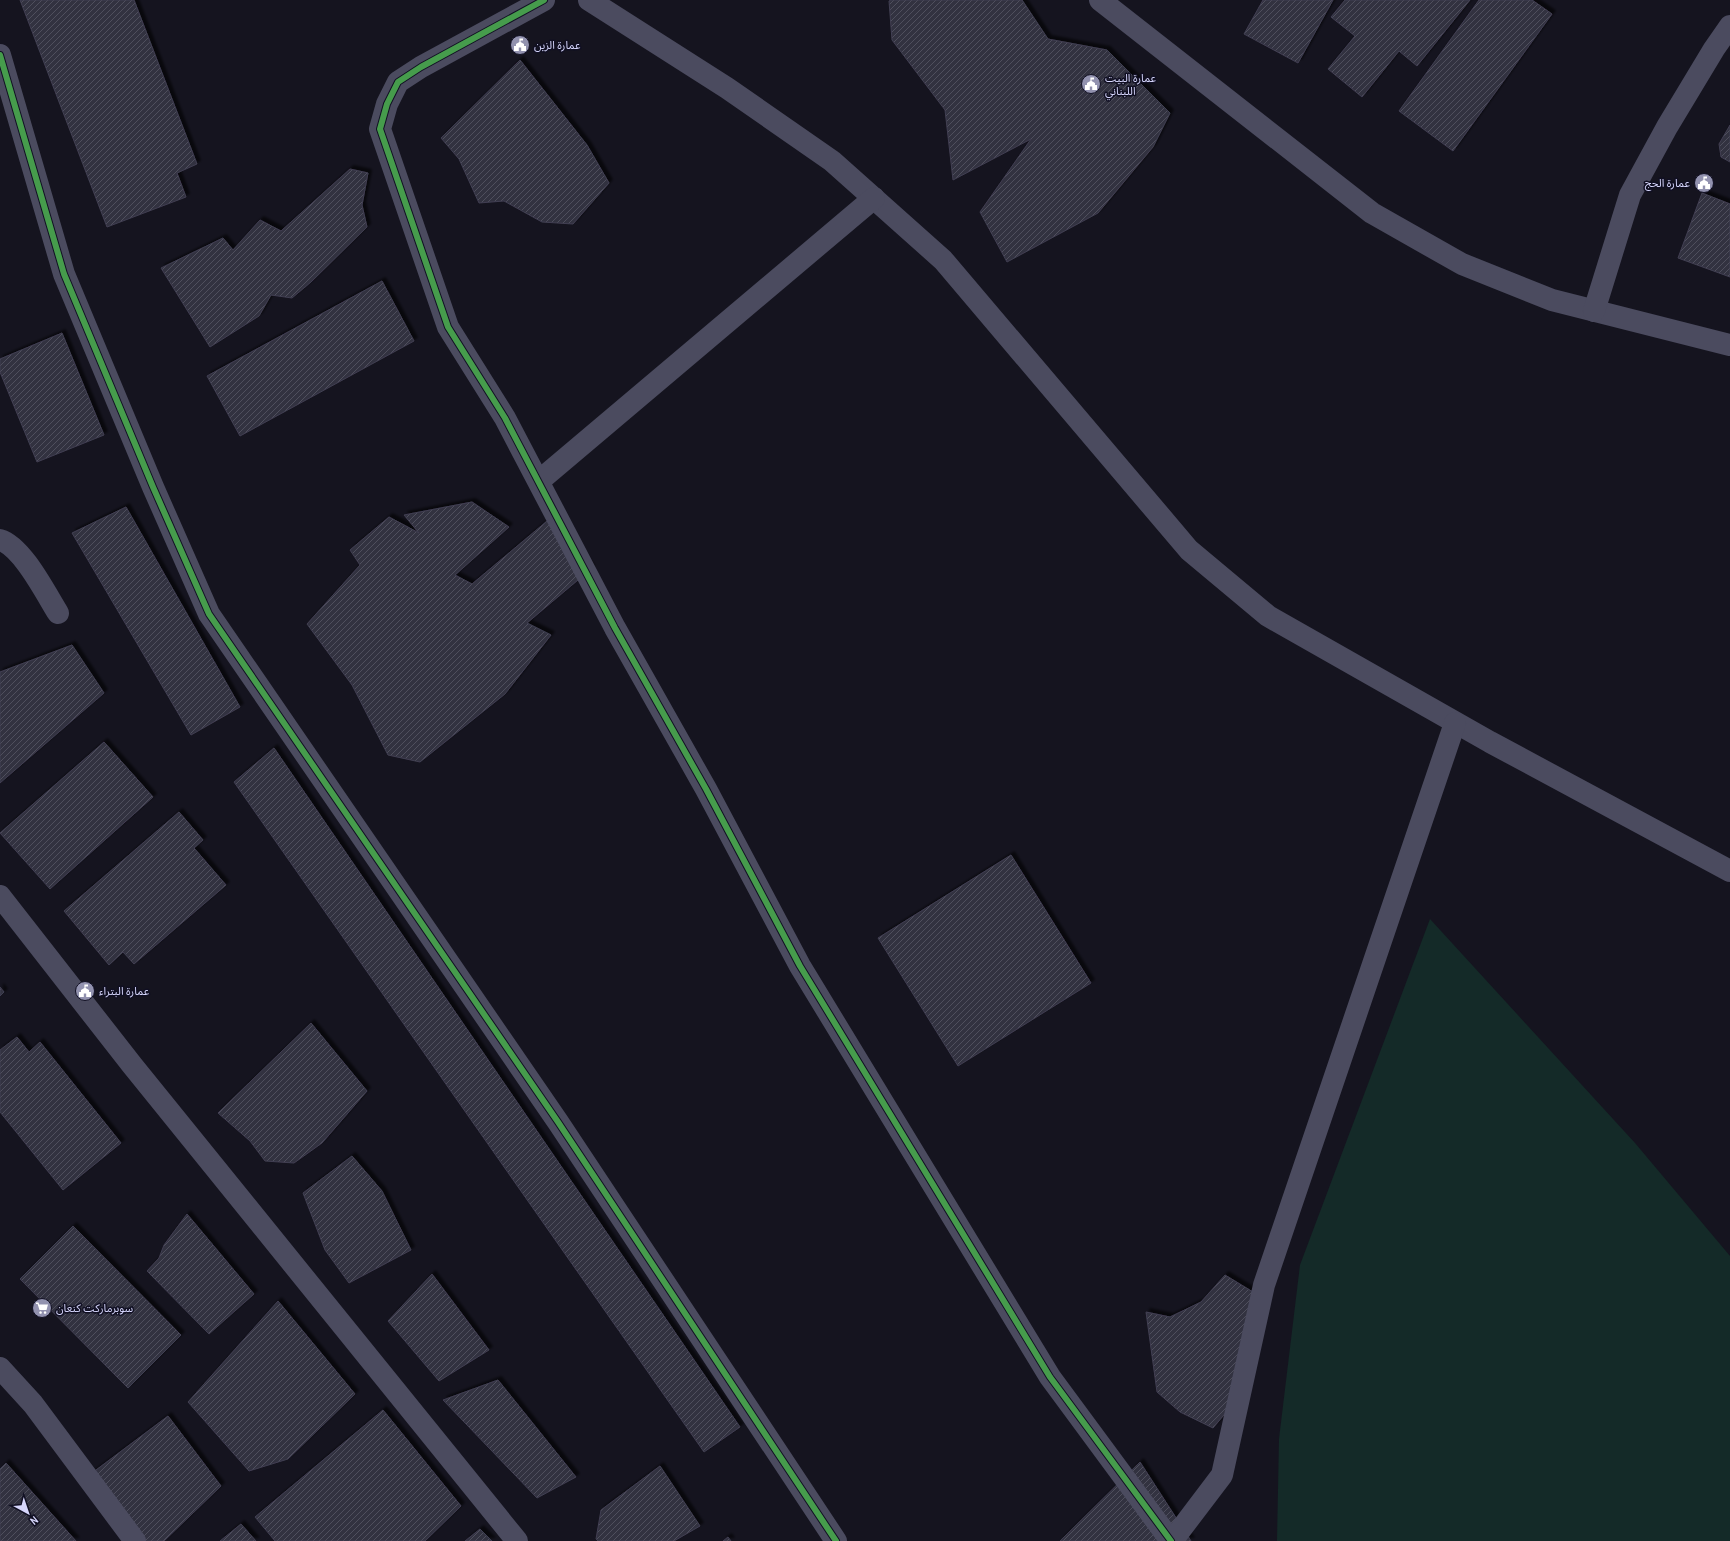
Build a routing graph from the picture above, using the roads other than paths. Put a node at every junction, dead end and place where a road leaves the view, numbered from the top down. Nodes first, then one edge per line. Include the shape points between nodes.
1 (544, 0) edge
2 (589, 0) edge
3 (1100, 0) edge
4 (1730, 26) edge
5 (1722, 45) edge
6 (0, 55) edge
7 (874, 198) junction
8 (1594, 311) junction
9 (1730, 345) edge
10 (539, 481) junction
11 (0, 540) edge
12 (58, 613) dead end
13 (1455, 723) junction
14 (1730, 872) edge
15 (0, 896) edge
16 (0, 1368) edge
17 (135, 1541) edge
18 (518, 1541) edge
19 (836, 1541) edge
20 (1172, 1541) edge

1 - 10 street via 398,82 387,104 380,129 448,327 505,418
2 - 7 street via 740,97 832,161
3 - 8 street via 1372,213 1462,264 1552,300
4 - 5 street
5 - 8 street via 1667,127 1630,194
6 - 19 street via 64,274 209,614 558,1122
7 - 10 street
7 - 13 street via 943,260 1189,550 1268,616
8 - 9 street
10 - 20 street via 615,628 706,789 800,966 1050,1377
11 - 12 street via 23,558
13 - 14 street
13 - 20 street via 1264,1285 1222,1475
15 - 18 street via 132,1065
16 - 17 street via 33,1404

